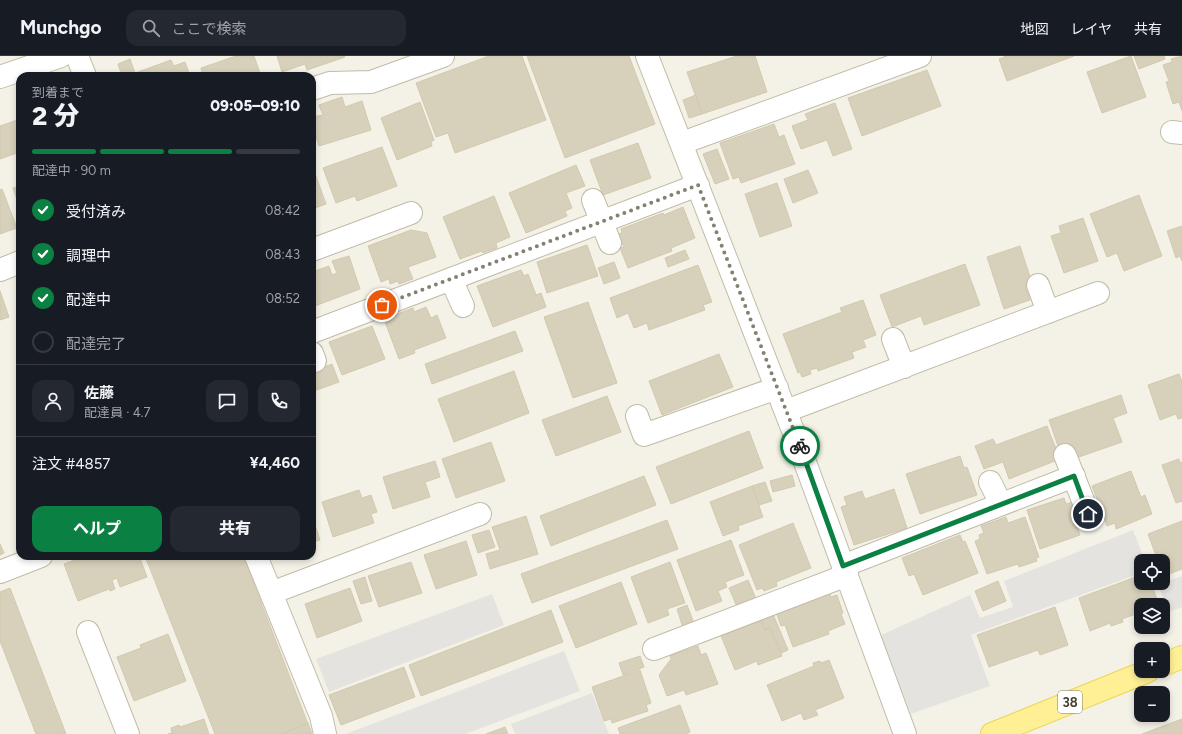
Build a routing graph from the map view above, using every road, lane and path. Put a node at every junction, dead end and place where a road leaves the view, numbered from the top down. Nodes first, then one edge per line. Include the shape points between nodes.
1 (61, 56) edge
2 (77, 56) edge
3 (443, 56) edge
4 (647, 56) edge
5 (920, 56) edge
6 (83, 72) edge
7 (0, 77) edge
8 (316, 88) edge
9 (682, 143) junction
10 (698, 185) junction
11 (593, 200) dead end
12 (411, 212) dead end
13 (602, 222) junction
14 (610, 243) dead end
15 (316, 248) edge
16 (16, 264) edge
17 (0, 270) edge
18 (452, 279) junction
19 (1038, 285) dead end
20 (1098, 293) dead end
21 (463, 306) dead end
22 (1048, 312) junction
23 (316, 330) edge
24 (893, 339) dead end
25 (904, 367) junction
26 (777, 388) junction
27 (786, 411) junction
28 (637, 416) dead end
29 (1065, 455) dead end
30 (1074, 476) junction
31 (990, 482) dead end
32 (1001, 504) junction
33 (480, 514) dead end
34 (1088, 514) dead end
35 (31, 560) edge
36 (258, 560) edge
37 (845, 570) junction
38 (0, 572) edge
39 (271, 593) junction
40 (88, 632) dead end
41 (654, 649) dead end
42 (1182, 657) edge
43 (1170, 662) edge
44 (1134, 677) edge
45 (128, 734) edge
46 (325, 734) edge
47 (905, 734) edge
48 (992, 734) edge

1 - 7 street
2 - 6 street
3 - 8 street via 371,82 330,83
4 - 9 street
5 - 9 street
9 - 10 street
10 - 13 street
10 - 26 street
11 - 13 street
12 - 15 street
13 - 14 street
13 - 18 street
16 - 17 street
18 - 21 street
18 - 23 street
19 - 22 street
20 - 22 street
22 - 25 street
24 - 25 street
25 - 27 street
26 - 27 street
26 - 28 street via 644,435
27 - 37 street
29 - 30 street
30 - 32 street
30 - 34 street
31 - 32 street
32 - 37 street
33 - 39 street
35 - 38 street
36 - 39 street
37 - 41 street
37 - 47 street
39 - 46 street via 321,716
40 - 45 street
42 - 43 main road
44 - 48 main road, 38

